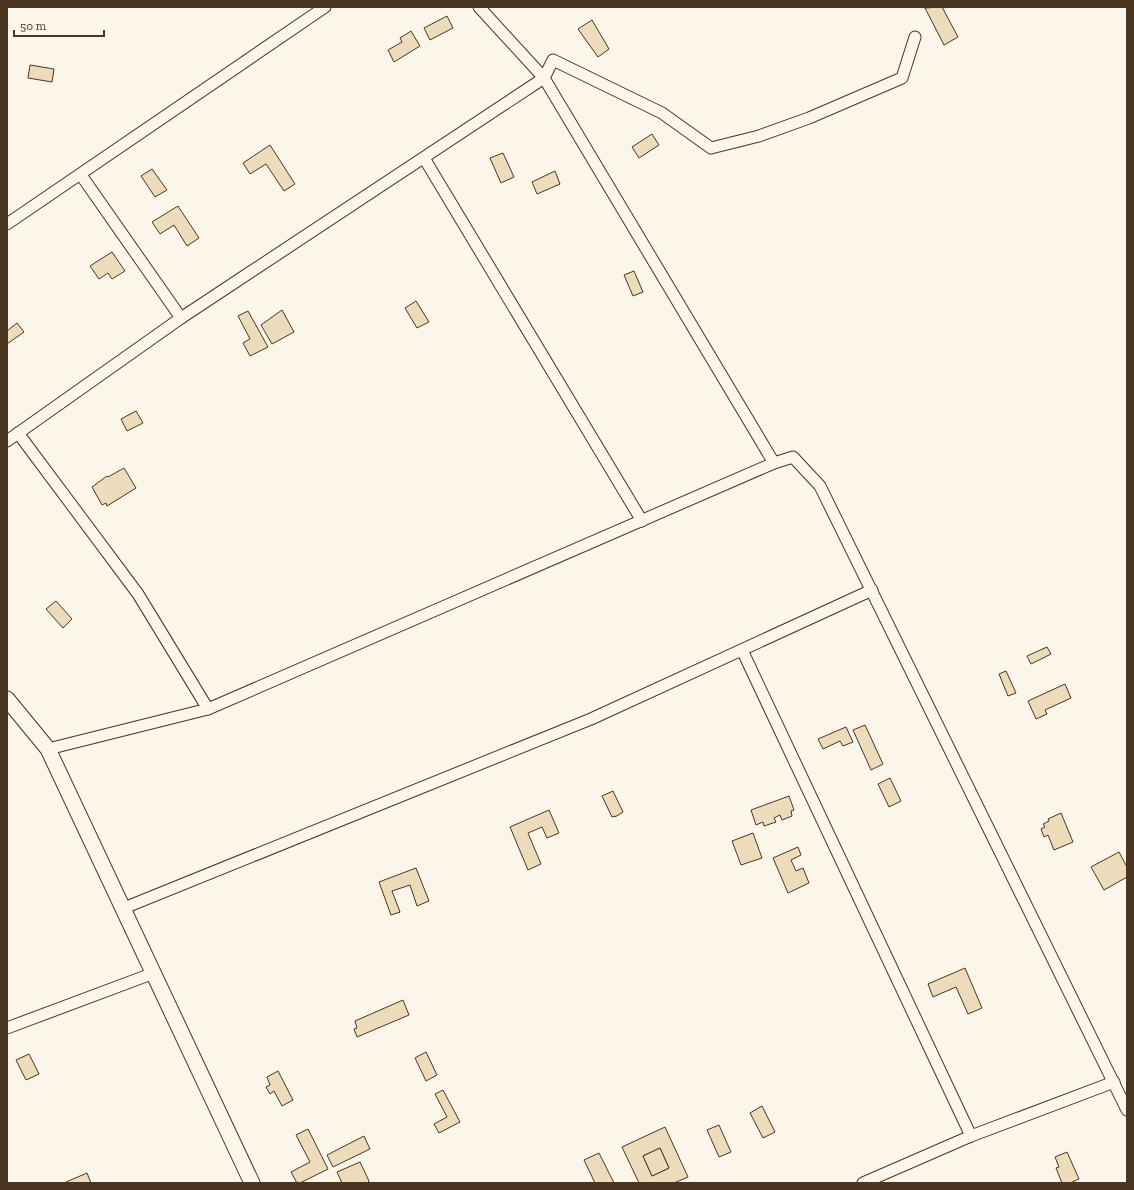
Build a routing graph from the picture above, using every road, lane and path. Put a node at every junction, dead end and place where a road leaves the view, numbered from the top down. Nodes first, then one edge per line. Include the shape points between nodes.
1 (325, 7) edge
2 (479, 7) edge
3 (915, 36) dead end
4 (544, 78) junction
5 (424, 158) junction
6 (81, 175) junction
7 (7, 224) edge
8 (181, 318) junction
9 (18, 433) junction
10 (7, 441) edge
11 (774, 463) junction
12 (642, 521) junction
13 (872, 590) junction
14 (742, 650) junction
15 (7, 699) edge
16 (208, 709) junction
17 (48, 749) junction
18 (124, 908) junction
19 (154, 973) junction
20 (7, 1028) edge
21 (1114, 1082) junction
22 (1127, 1110) edge
23 (971, 1136) junction
24 (252, 1183) edge
25 (863, 1183) edge

1 - 6 street
2 - 4 street
3 - 4 street via 902,78 809,118 759,136 711,148 662,113 553,60
4 - 5 street
4 - 11 street
5 - 8 street
5 - 12 street
6 - 7 street
6 - 8 street
8 - 9 street
9 - 10 street
9 - 16 street via 138,594
11 - 12 street
11 - 13 street via 793,458 820,486
12 - 16 street
13 - 14 street
13 - 21 street
14 - 18 street via 591,719
14 - 23 street
15 - 17 street
16 - 17 street
17 - 18 street
18 - 19 street
19 - 20 street
19 - 24 street
21 - 22 street
21 - 23 street
23 - 25 street

